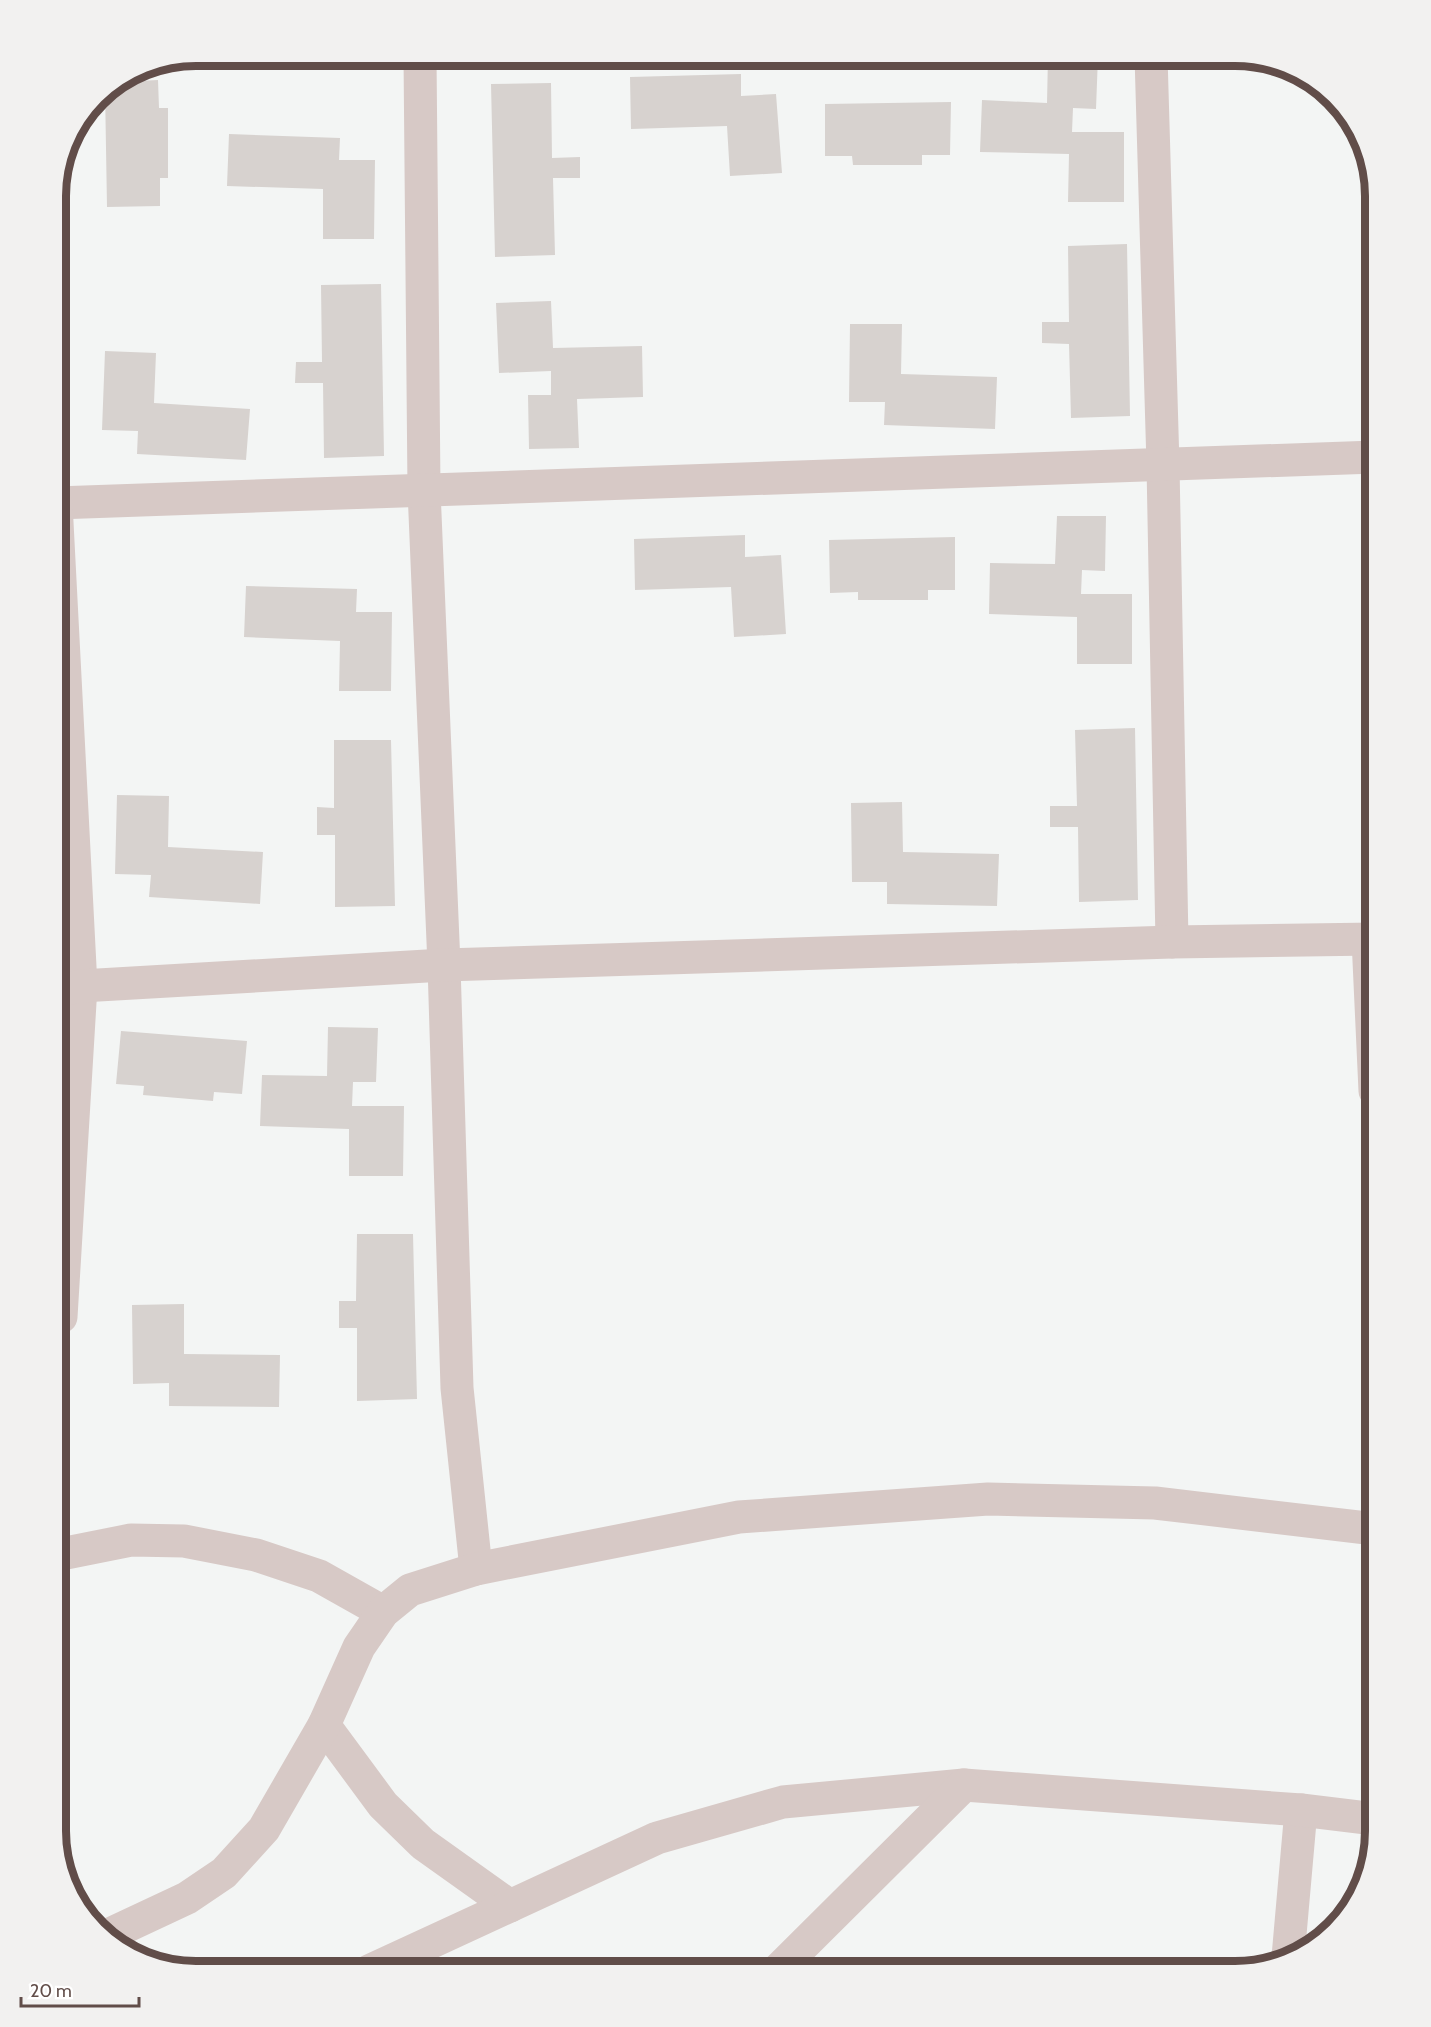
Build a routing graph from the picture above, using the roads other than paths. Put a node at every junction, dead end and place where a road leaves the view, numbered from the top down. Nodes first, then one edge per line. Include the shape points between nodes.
1 (420, 66) edge
2 (1151, 66) edge
3 (1365, 457) edge
4 (1163, 465) junction
5 (424, 490) junction
6 (66, 503) edge
7 (66, 908) edge
8 (1365, 939) edge
9 (1172, 942) junction
10 (444, 965) junction
11 (68, 989) edge
12 (66, 1083) edge
13 (1365, 1527) edge
14 (66, 1553) edge
15 (476, 1569) junction
16 (383, 1612) junction
17 (324, 1725) junction
18 (964, 1785) junction
19 (1301, 1810) junction
20 (1365, 1818) edge
21 (510, 1906) junction
22 (115, 1932) edge
23 (1289, 1949) edge
24 (391, 1961) edge
25 (787, 1961) edge

1 - 5 street
2 - 4 street
3 - 4 street
4 - 5 street
4 - 9 street
5 - 6 street
5 - 10 street
7 - 11 street
8 - 9 street
9 - 10 street
10 - 11 street
10 - 15 street via 457,1388
11 - 12 street
13 - 15 street via 1155,1503 988,1499 740,1517
14 - 16 street via 131,1540 184,1541 256,1555 319,1575
15 - 16 street via 410,1590
16 - 17 street via 360,1647
17 - 21 street via 383,1805 423,1844
17 - 22 street via 264,1829 224,1873 188,1898
18 - 19 street
18 - 21 street via 783,1802 657,1838
18 - 25 street
19 - 20 street
19 - 23 street
21 - 24 street

